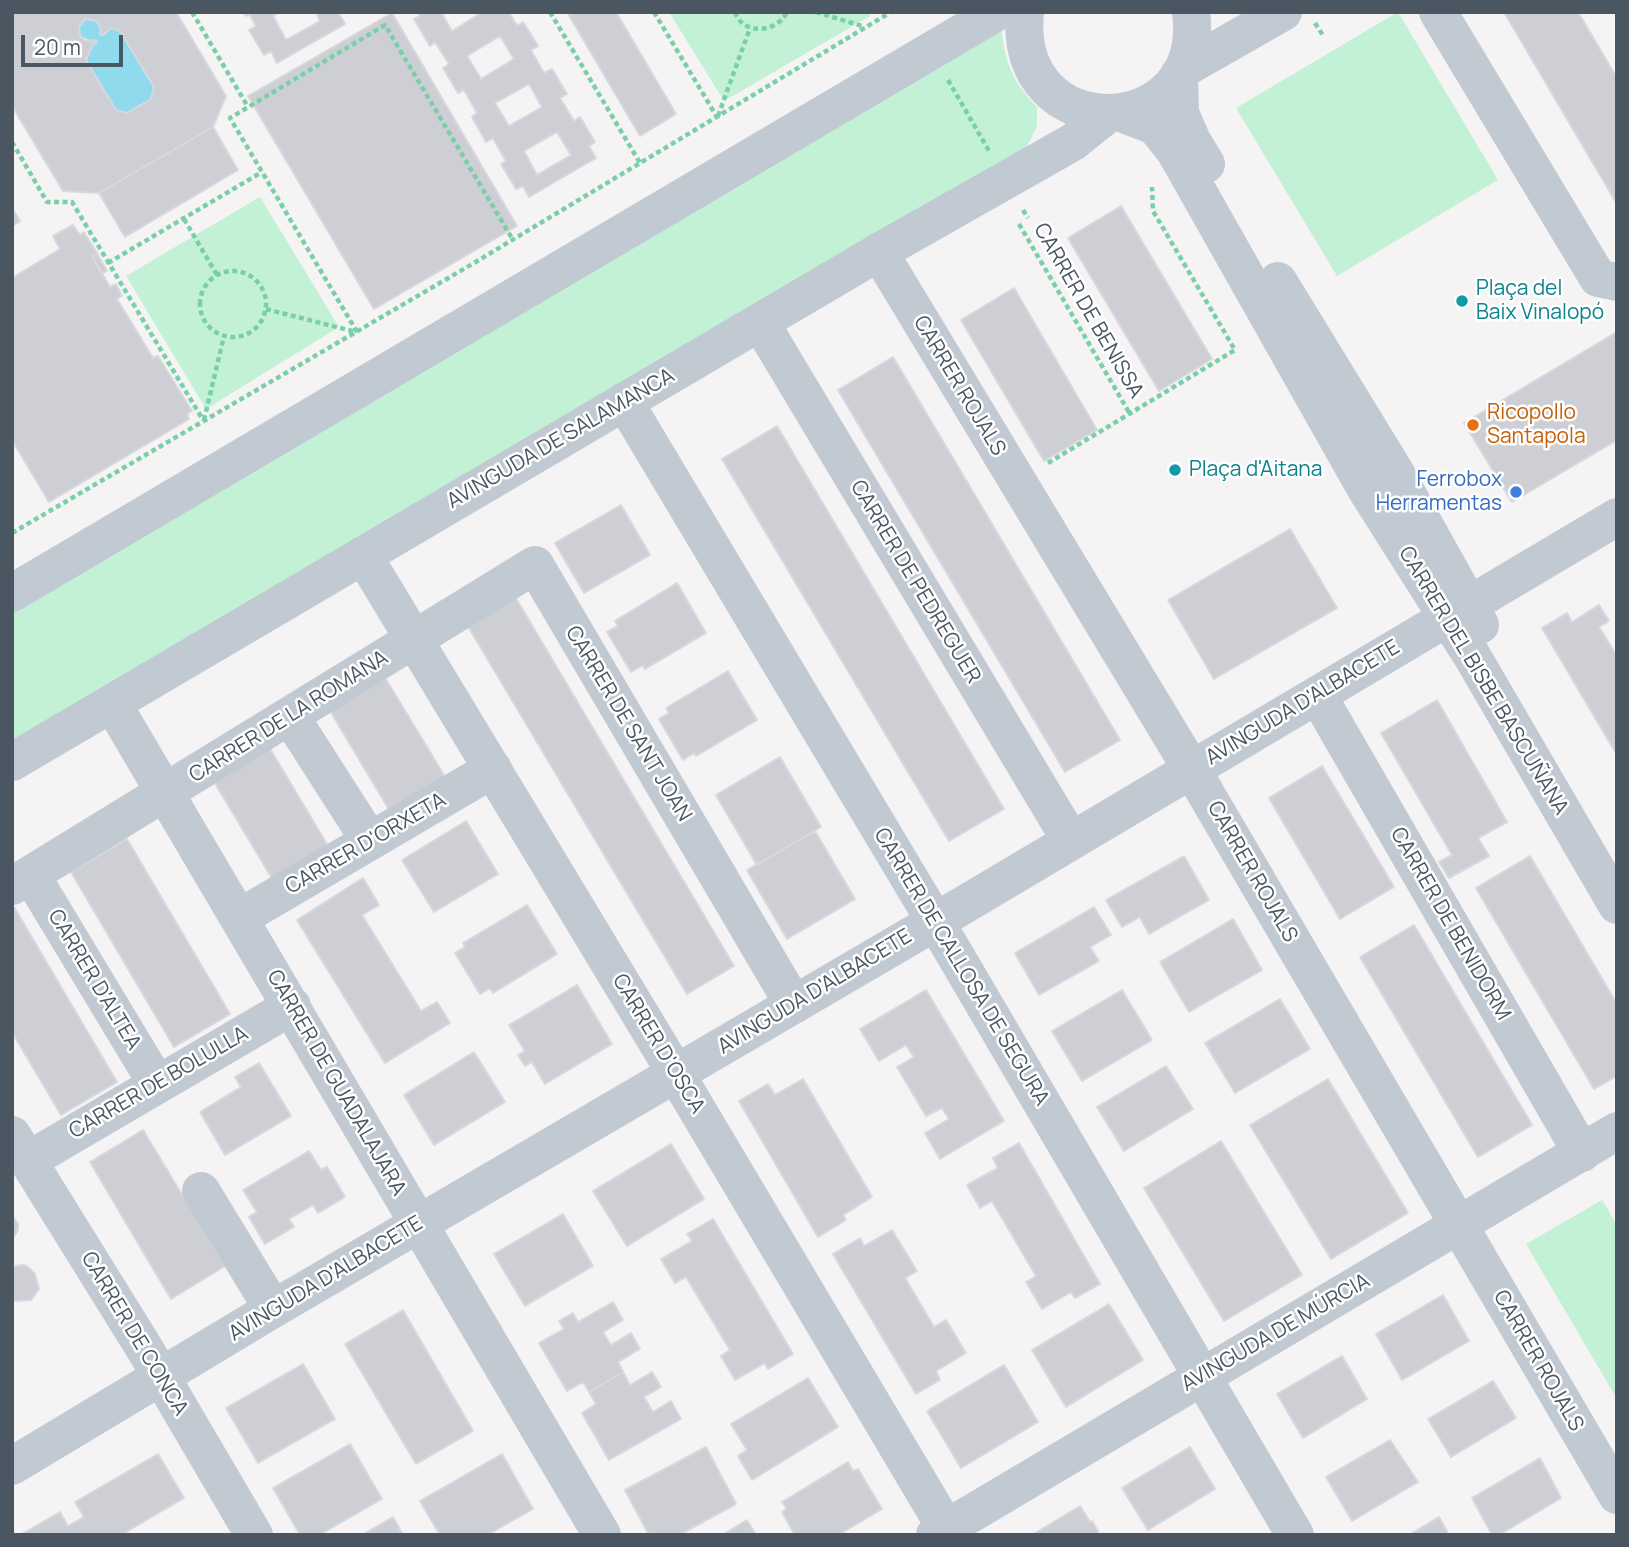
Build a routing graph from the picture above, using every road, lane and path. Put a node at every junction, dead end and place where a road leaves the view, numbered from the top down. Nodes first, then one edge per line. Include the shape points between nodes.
1 (192, 12) edge
2 (550, 12) edge
3 (654, 12) edge
4 (735, 12) edge
5 (786, 12) edge
6 (816, 12) edge
7 (891, 12) edge
8 (997, 12) edge
9 (1025, 12) edge
10 (1191, 12) edge
11 (1283, 12) edge
12 (1438, 12) edge
13 (880, 15) edge
14 (866, 27) junction
15 (750, 28) junction
16 (932, 51) junction
17 (1181, 72) junction
18 (248, 107) junction
19 (1115, 114) junction
20 (717, 117) junction
21 (12, 142) edge
22 (640, 163) junction
23 (262, 172) junction
24 (1151, 177) dead end
25 (1006, 180) junction
26 (184, 219) junction
27 (1028, 219) dead end
28 (1019, 224) dead end
29 (513, 240) junction
30 (879, 252) junction
31 (108, 263) junction
32 (217, 275) junction
33 (1617, 282) edge
34 (265, 309) junction
35 (760, 322) junction
36 (357, 332) junction
37 (224, 336) junction
38 (624, 401) junction
39 (1130, 414) junction
40 (203, 420) junction
41 (1037, 469) dead end
42 (1617, 517) edge
43 (12, 533) edge
44 (363, 555) junction
45 (12, 593) edge
46 (1457, 610) junction
47 (415, 640) junction
48 (1318, 696) junction
49 (112, 703) junction
50 (290, 716) junction
51 (12, 762) edge
52 (493, 769) junction
53 (1192, 770) junction
54 (164, 794) junction
55 (370, 841) junction
56 (1071, 841) junction
57 (1617, 855) edge
58 (22, 881) edge
59 (1617, 905) edge
60 (239, 918) junction
61 (935, 922) junction
62 (794, 1005) junction
63 (292, 1006) junction
64 (676, 1074) junction
65 (158, 1084) junction
66 (1617, 1131) edge
67 (20, 1148) edge
68 (1582, 1153) junction
69 (201, 1191) dead end
70 (419, 1224) junction
71 (1458, 1226) junction
72 (273, 1309) junction
73 (1202, 1375) junction
74 (161, 1377) junction
75 (12, 1466) edge
76 (1617, 1495) edge
77 (944, 1533) edge
78 (254, 1535) edge
79 (602, 1535) edge
80 (1295, 1535) edge

1 - 18 path
2 - 22 path
3 - 20 path
4 - 15 path
5 - 15 path via 763,30
6 - 14 path
7 - 13 path
8 - 16 street
9 - 19 street, CARRER DEL BISBE BASCUÑANA via 1026,53 1048,89 1084,111
10 - 17 street via 1191,49
11 - 17 street
12 - 33 street via 1598,278
13 - 14 path
14 - 20 path
15 - 20 path
16 - 25 path
16 - 45 street
17 - 19 street via 1151,103
17 - 46 street, CARRER DEL BISBE BASCUÑANA via 1180,113 1192,141 1395,472
18 - 23 path via 230,118
18 - 29 path via 385,25
19 - 25 street, AVINGUDA DE SALAMANCA
19 - 46 street, CARRER DEL BISBE BASCUÑANA via 1155,126 1175,151 1360,477
20 - 22 path
21 - 31 path via 47,202 72,202
22 - 29 path
23 - 26 path
23 - 36 path
24 - 39 path via 1153,211 1236,350
25 - 27 path
25 - 30 street, AVINGUDA DE SALAMANCA
26 - 31 path
26 - 32 path
28 - 39 path, CARRER DE BENISSA
29 - 36 path
30 - 35 street, AVINGUDA DE SALAMANCA
30 - 53 street, CARRER ROJALS
31 - 40 path
32 - 34 path via 245,273 257,281 265,295
32 - 37 path via 206,283 200,308 212,330
34 - 36 path
34 - 37 path via 251,332
35 - 38 street, AVINGUDA DE SALAMANCA
35 - 56 street, CARRER DE PEDREGUER
36 - 40 path
37 - 40 path
38 - 44 street, AVINGUDA DE SALAMANCA
38 - 61 street, CARRER DE CALLOSA DE SEGURA
39 - 41 path
40 - 43 path
42 - 46 street, AVINGUDA D'ALBACETE
44 - 47 street, CARRER D'OSCA
44 - 49 street, AVINGUDA DE SALAMANCA
46 - 48 street, AVINGUDA D'ALBACETE
46 - 57 street, CARRER DEL BISBE BASCUÑANA via 1512,681
46 - 59 street, CARRER DEL BISBE BASCUÑANA via 1472,656
47 - 50 street, CARRER DE LA ROMANA
47 - 52 street, CARRER D'OSCA
47 - 62 street, CARRER DE SANT JOAN via 535,565
48 - 53 street, AVINGUDA D'ALBACETE
48 - 68 street, CARRER DE BENIDORM
49 - 51 street, AVINGUDA DE SALAMANCA
49 - 54 street, CARRER DE GUADALAJARA
50 - 54 street, CARRER DE LA ROMANA
50 - 55 street
52 - 55 street, CARRER D'ORXETA
52 - 64 street, CARRER D'OSCA
53 - 56 street, AVINGUDA D'ALBACETE
53 - 71 street, CARRER ROJALS
54 - 58 street, CARRER DE LA ROMANA
54 - 60 street, CARRER DE GUADALAJARA
55 - 60 street, CARRER D'ORXETA
56 - 61 street, AVINGUDA D'ALBACETE
58 - 65 street, CARRER D'ALTEA
60 - 63 street, CARRER DE GUADALAJARA
61 - 62 street, AVINGUDA D'ALBACETE
61 - 73 street, CARRER DE CALLOSA DE SEGURA
62 - 64 street, AVINGUDA D'ALBACETE
63 - 65 street, CARRER DE BOLULLA
63 - 70 street, CARRER DE GUADALAJARA
64 - 70 street, AVINGUDA D'ALBACETE
64 - 77 street, CARRER D'OSCA
65 - 67 street, CARRER DE BOLULLA
66 - 68 street, AVINGUDA DE MÚRCIA
67 - 74 street, CARRER DE CONCA
68 - 71 street, AVINGUDA DE MÚRCIA
69 - 72 street
70 - 72 street, AVINGUDA D'ALBACETE
70 - 79 street, CARRER DE GUADALAJARA
71 - 73 street, AVINGUDA DE MÚRCIA
71 - 76 street, CARRER ROJALS
72 - 74 street, AVINGUDA D'ALBACETE
73 - 77 street, AVINGUDA DE MÚRCIA
73 - 80 street, CARRER DE CALLOSA DE SEGURA
74 - 75 street, AVINGUDA D'ALBACETE
74 - 78 street, CARRER DE CONCA

